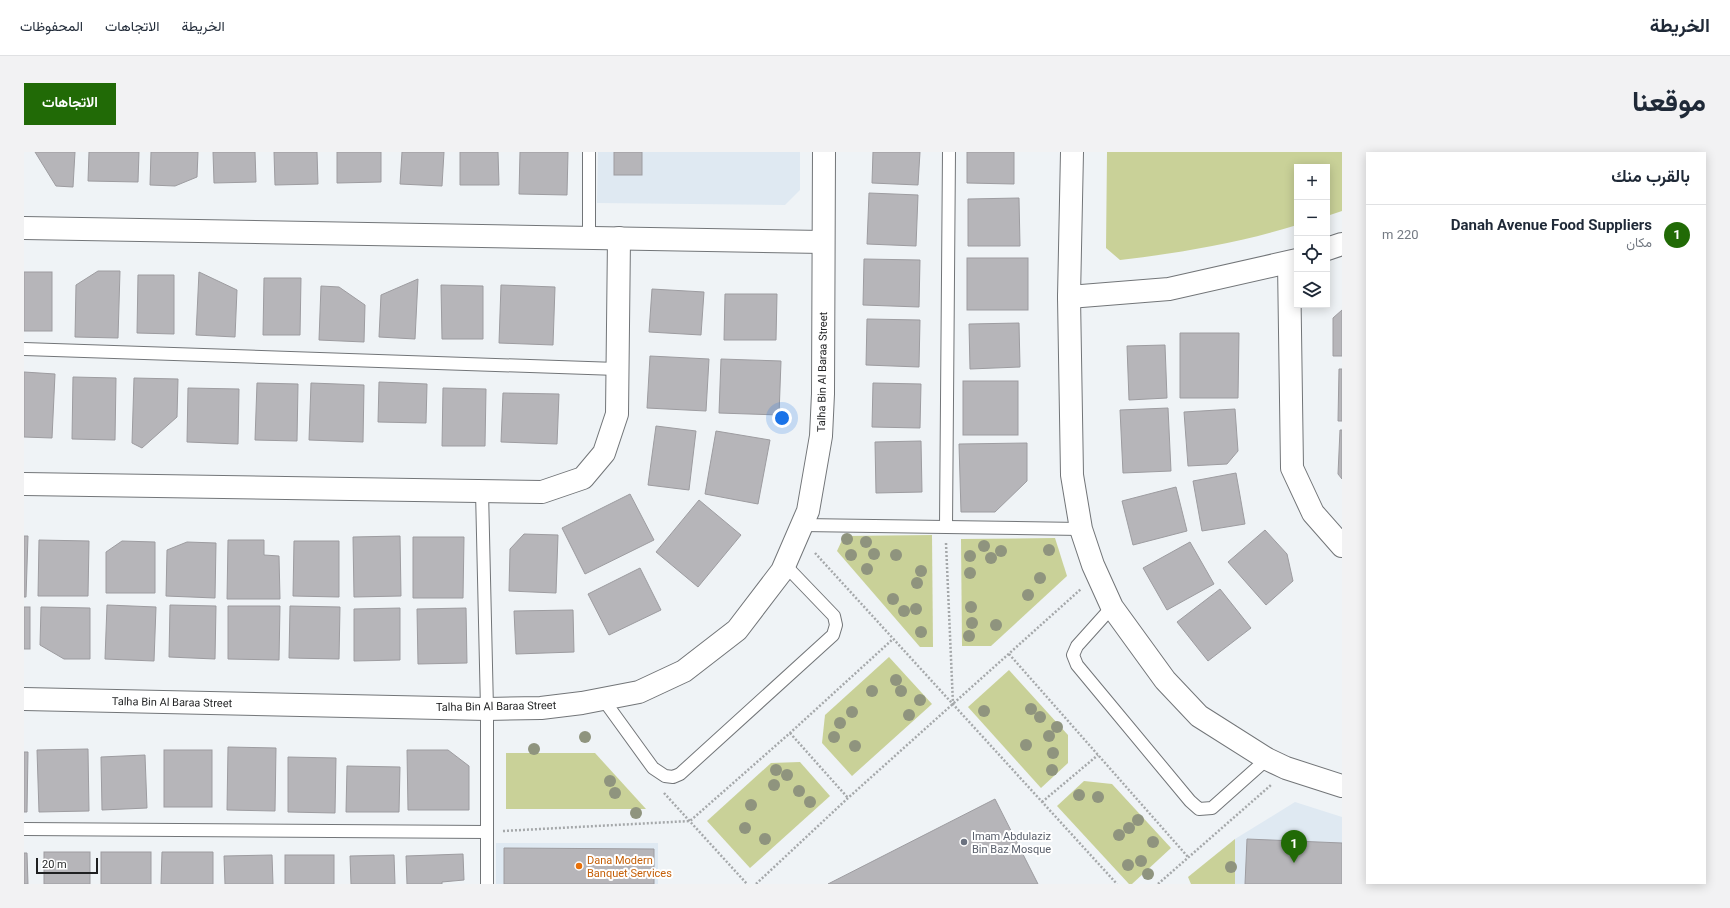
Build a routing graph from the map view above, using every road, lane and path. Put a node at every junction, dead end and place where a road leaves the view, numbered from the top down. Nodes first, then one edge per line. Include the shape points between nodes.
1 (588, 152) edge
2 (824, 152) edge
3 (949, 152) edge
4 (1072, 152) edge
5 (24, 228) edge
6 (589, 237) junction
7 (619, 238) junction
8 (823, 242) junction
9 (1342, 244) edge
10 (1330, 248) edge
11 (1293, 261) edge
12 (1069, 297) junction
13 (24, 349) edge
14 (617, 369) junction
15 (24, 484) edge
16 (482, 491) junction
17 (802, 525) junction
18 (946, 526) junction
19 (1081, 529) junction
20 (1342, 546) edge
21 (815, 553) dead end
22 (785, 565) junction
23 (1083, 587) dead end
24 (1112, 607) junction
25 (893, 639) junction
26 (1009, 654) junction
27 (24, 699) edge
28 (603, 699) junction
29 (953, 704) junction
30 (487, 709) junction
31 (790, 733) junction
32 (1098, 755) junction
33 (1267, 759) junction
34 (1272, 783) dead end
35 (1342, 786) edge
36 (659, 788) dead end
37 (848, 798) junction
38 (1042, 802) junction
39 (690, 821) junction
40 (24, 829) edge
41 (487, 832) junction
42 (1188, 857) junction
43 (487, 884) edge
44 (747, 884) edge
45 (756, 884) edge
46 (1117, 884) edge
47 (1158, 884) edge

1 - 6 lane
2 - 8 street, Talha Bin Al Baraa Street
3 - 18 lane
4 - 12 street
5 - 6 street
6 - 7 street
7 - 8 street
7 - 14 street
8 - 17 street, Talha Bin Al Baraa Street via 821,436 808,511
9 - 10 street
11 - 12 street via 1169,289
11 - 20 street via 1292,468 1313,513
12 - 19 street via 1072,475
13 - 14 lane
14 - 16 street via 617,414 604,453 583,478 542,492
15 - 16 street
16 - 30 lane
17 - 18 lane
17 - 22 street, Talha Bin Al Baraa Street
18 - 19 lane
18 - 29 path
19 - 24 street via 1093,566
21 - 25 path
22 - 28 street, Talha Bin Al Baraa Street via 737,630 684,671 639,692
22 - 28 lane via 834,616 836,625 833,635 680,774 673,777 665,776 653,768
23 - 26 path
24 - 33 street via 1165,680 1194,711
24 - 33 lane via 1077,646 1073,655 1076,665 1190,801 1199,809 1212,808
25 - 29 path
25 - 31 path
26 - 29 path
26 - 32 path
27 - 30 street, Talha Bin Al Baraa Street
28 - 30 street, Talha Bin Al Baraa Street via 541,708
29 - 37 path
29 - 38 path
30 - 41 lane
31 - 37 path
31 - 39 path
32 - 38 path
32 - 42 path
33 - 35 street via 1286,768
34 - 42 path
36 - 39 path
37 - 45 path
38 - 46 path
39 - 41 path
39 - 44 path
40 - 41 lane
41 - 43 lane
42 - 47 path

